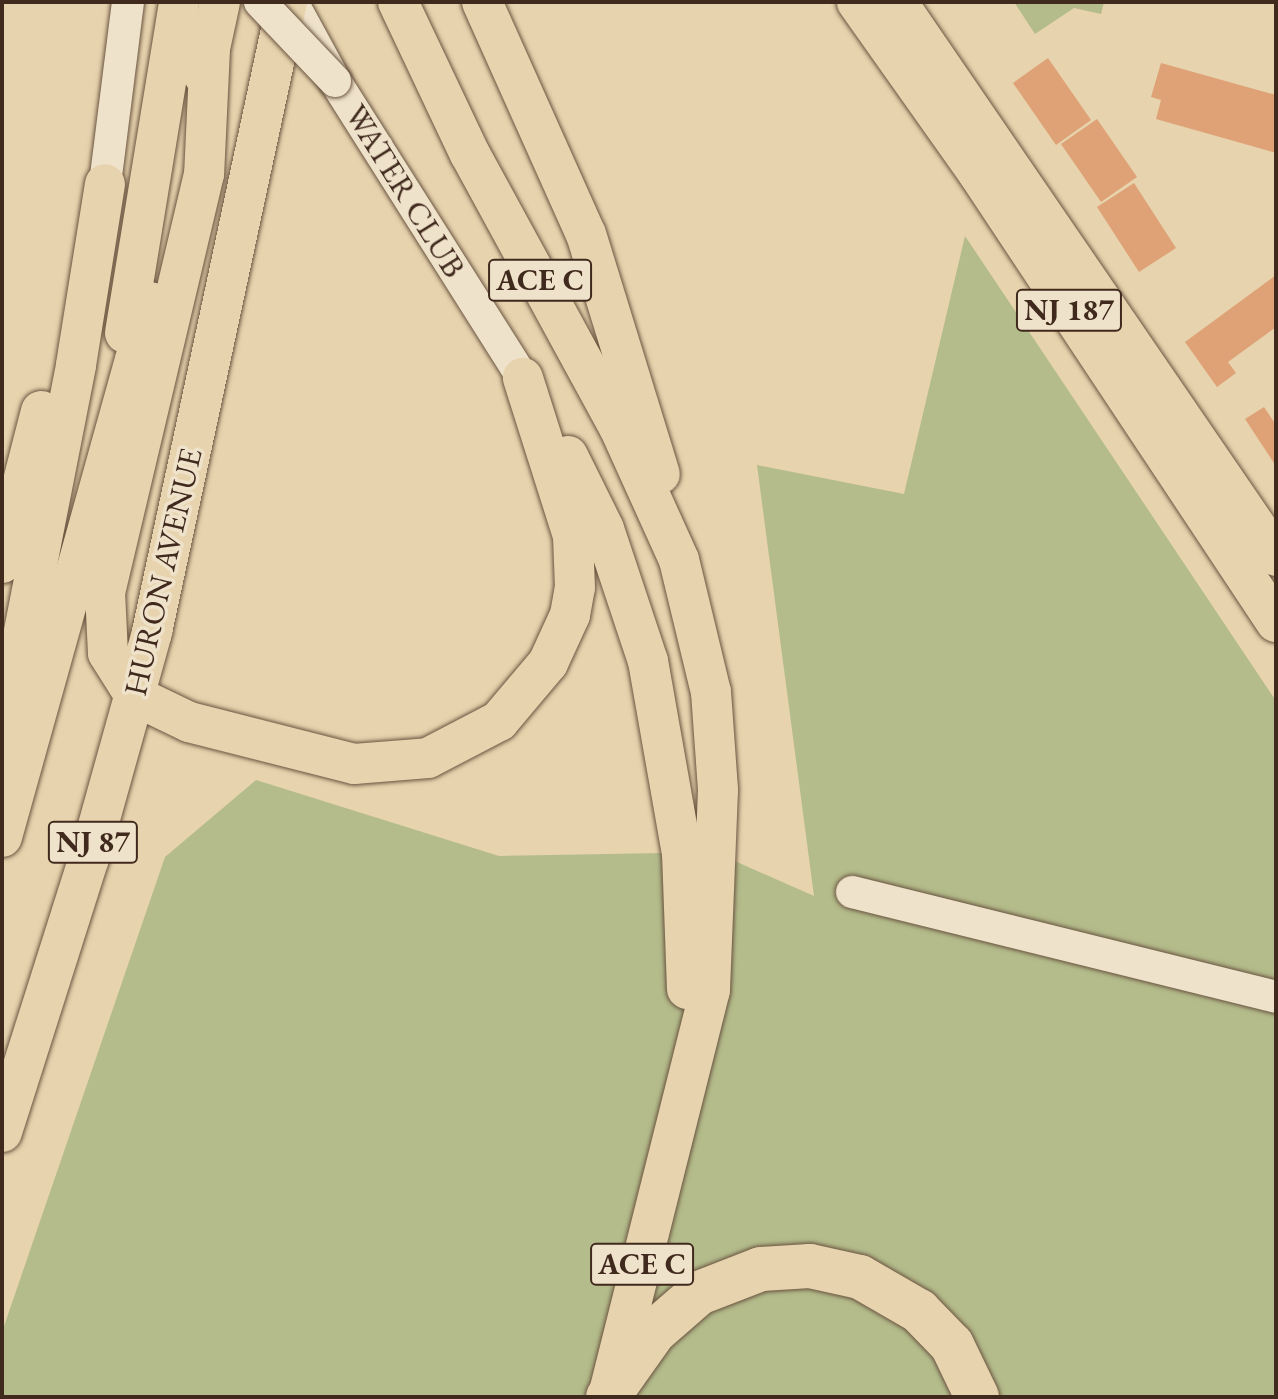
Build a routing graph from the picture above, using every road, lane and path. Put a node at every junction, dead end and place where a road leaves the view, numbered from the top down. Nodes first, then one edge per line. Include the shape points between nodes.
1 (128, 2) edge
2 (179, 2) edge
3 (220, 2) edge
4 (260, 2) edge
5 (289, 2) edge
6 (398, 2) edge
7 (482, 2) edge
8 (857, 2) edge
9 (897, 2) edge
10 (210, 49) junction
11 (335, 81) junction
12 (105, 184) junction
13 (523, 378) junction
14 (111, 432) junction
15 (1276, 556) edge
16 (679, 560) junction
17 (2, 563) edge
18 (1276, 622) edge
19 (135, 696) junction
20 (2, 743) edge
21 (2, 837) edge
22 (852, 892) dead end
23 (1276, 997) edge
24 (2, 1132) edge
25 (674, 1137) junction
26 (608, 1394) edge
27 (977, 1397) edge

1 - 12 street
2 - 14 main road, NJ 87
3 - 10 main road
4 - 11 street, bridge
5 - 11 street, WATER CLUB, bridge
5 - 19 main road, HURON AVENUE / NJ 87 via 172,549
6 - 16 main road, ACE C via 470,154 619,427
7 - 16 main road via 557,165 605,287 652,438
8 - 18 main road, NJ 187 via 978,173
9 - 15 main road, NJ 187
10 - 14 main road via 163,261
10 - 19 main road via 204,174 105,592 108,653
11 - 13 street, WATER CLUB
12 - 17 main road
12 - 20 main road via 76,365
13 - 19 main road via 573,536 575,588 570,615 548,663 499,721 428,758 354,764 189,722
13 - 25 main road via 604,529 648,661 663,732 685,907 687,989
14 - 21 main road, NJ 87
16 - 25 main road, ACE C via 711,692 718,790 710,990
19 - 24 main road, HURON AVENUE / NJ 87
22 - 23 street
25 - 26 main road, ACE C
26 - 27 highway via 667,1318 699,1293 761,1269 810,1266 860,1277 919,1311 952,1345

